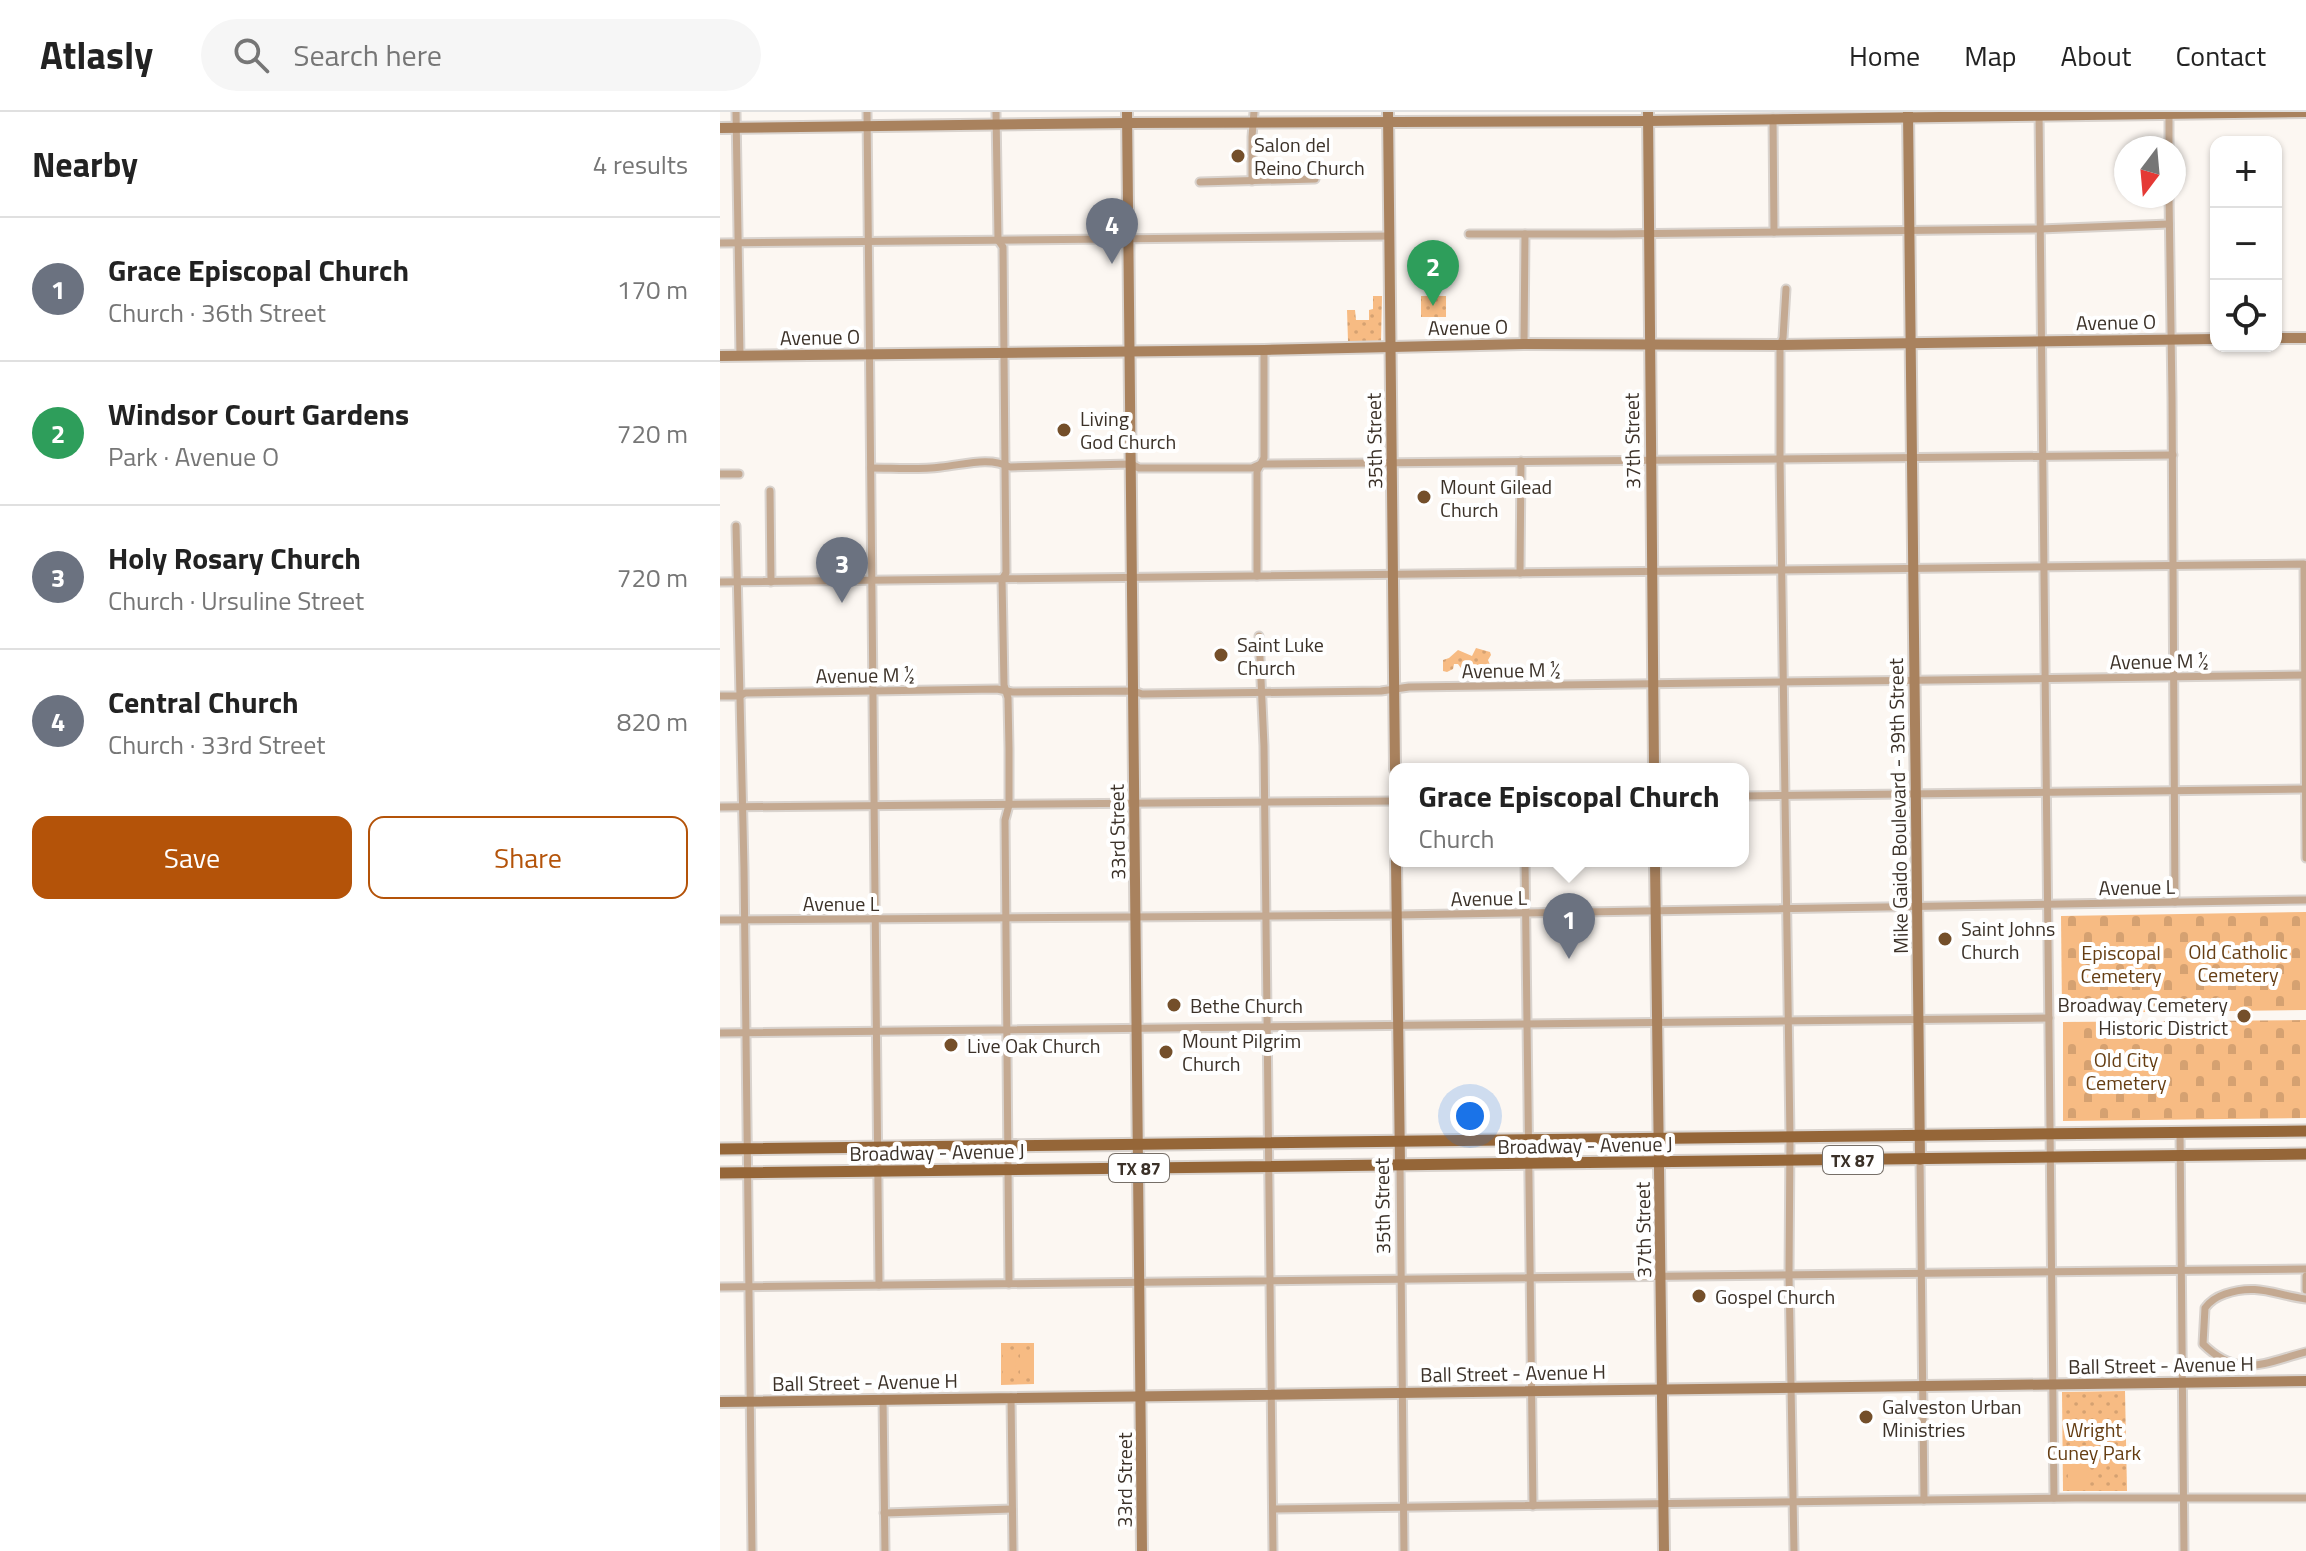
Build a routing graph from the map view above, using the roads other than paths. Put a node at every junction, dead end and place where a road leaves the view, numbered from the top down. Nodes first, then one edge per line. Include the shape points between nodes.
1 (736, 112) edge
2 (867, 112) edge
3 (996, 112) edge
4 (2306, 112) edge
5 (2169, 113) edge
6 (1908, 114) edge
7 (2039, 114) edge
8 (1648, 116) edge
9 (1388, 117) edge
10 (1127, 118) edge
11 (1254, 118) edge
12 (1773, 118) junction
13 (996, 126) junction
14 (720, 128) edge
15 (736, 128) junction
16 (867, 128) junction
17 (2169, 136) edge
18 (1315, 179) dead end
19 (1252, 181) junction
20 (1200, 182) dead end
21 (2169, 208) edge
22 (2169, 224) junction
23 (1909, 229) junction
24 (2040, 229) junction
25 (1774, 232) junction
26 (1469, 234) dead end
27 (1525, 234) junction
28 (1649, 234) junction
29 (1390, 236) junction
30 (1128, 238) junction
31 (998, 240) junction
32 (868, 241) junction
33 (720, 243) edge
34 (738, 243) junction
35 (1786, 289) dead end
36 (2282, 338) edge
37 (2306, 338) edge
38 (2171, 339) junction
39 (2210, 339) edge
40 (2041, 341) junction
41 (1524, 344) junction
42 (1911, 344) junction
43 (1650, 345) junction
44 (1780, 345) junction
45 (1391, 347) junction
46 (1264, 350) junction
47 (1129, 351) junction
48 (1004, 353) junction
49 (869, 354) junction
50 (720, 356) edge
51 (740, 356) junction
52 (2042, 455) junction
53 (2173, 455) junction
54 (1913, 457) junction
55 (1780, 458) junction
56 (1650, 459) junction
57 (1521, 461) junction
58 (1392, 462) junction
59 (1131, 464) junction
60 (1261, 464) junction
61 (1005, 465) junction
62 (871, 468) junction
63 (720, 474) edge
64 (739, 474) dead end
65 (770, 491) dead end
66 (736, 526) dead end
67 (2304, 564) edge
68 (2173, 566) junction
69 (2044, 568) junction
70 (1913, 569) junction
71 (1782, 570) junction
72 (1652, 572) junction
73 (1520, 573) junction
74 (1393, 575) junction
75 (1257, 576) junction
76 (1132, 578) junction
77 (1002, 579) junction
78 (872, 581) junction
79 (720, 582) edge
80 (737, 582) junction
81 (771, 582) junction
82 (1259, 636) dead end
83 (2306, 675) edge
84 (2174, 677) junction
85 (2046, 679) junction
86 (1914, 680) junction
87 (1783, 682) junction
88 (1654, 684) junction
89 (1394, 687) junction
90 (873, 690) junction
91 (1005, 691) junction
92 (1134, 691) junction
93 (1263, 692) junction
94 (720, 696) edge
95 (740, 696) junction
96 (1395, 763) edge
97 (1654, 763) edge
98 (2306, 789) edge
99 (2175, 791) junction
100 (2047, 793) junction
101 (1916, 795) junction
102 (1749, 796) edge
103 (1785, 796) junction
104 (1389, 801) edge
105 (1264, 803) junction
106 (1135, 804) junction
107 (1009, 805) junction
108 (875, 806) junction
109 (720, 807) edge
110 (742, 807) junction
111 (2306, 858) edge
112 (1396, 867) edge
113 (1525, 867) edge
114 (1655, 867) edge
115 (2306, 900) edge
116 (2175, 902) junction
117 (2047, 905) junction
118 (1917, 906) junction
119 (1786, 908) junction
120 (1656, 911) junction
121 (1524, 913) junction
122 (1397, 915) junction
123 (1136, 916) junction
124 (1265, 916) junction
125 (1005, 917) junction
126 (876, 918) junction
127 (745, 919) junction
128 (720, 920) edge
129 (2049, 1018) junction
130 (1918, 1019) junction
131 (1787, 1021) junction
132 (1658, 1022) junction
133 (1527, 1024) junction
134 (1398, 1025) junction
135 (1267, 1027) junction
136 (1137, 1028) junction
137 (1006, 1030) junction
138 (876, 1031) junction
139 (720, 1033) edge
140 (746, 1033) junction
141 (2306, 1131) edge
142 (2180, 1133) junction
143 (2050, 1135) junction
144 (1920, 1136) junction
145 (1790, 1138) junction
146 (1660, 1140) junction
147 (1528, 1141) junction
148 (1399, 1142) junction
149 (1268, 1144) junction
150 (1139, 1145) junction
151 (1009, 1146) junction
152 (878, 1148) junction
153 (720, 1149) edge
154 (748, 1149) junction
155 (2306, 1154) edge
156 (2180, 1155) junction
157 (2050, 1158) junction
158 (1920, 1160) junction
159 (1790, 1161) junction
160 (1660, 1162) junction
161 (1528, 1164) junction
162 (1400, 1165) junction
163 (1269, 1167) junction
164 (1140, 1168) junction
165 (1009, 1169) junction
166 (878, 1171) junction
167 (720, 1173) edge
168 (748, 1173) junction
169 (2306, 1269) edge
170 (2181, 1270) junction
171 (2051, 1272) junction
172 (1921, 1273) junction
173 (1789, 1275) junction
174 (1661, 1276) junction
175 (2306, 1276) edge
176 (1529, 1278) junction
177 (1401, 1279) junction
178 (1269, 1281) junction
179 (1141, 1282) junction
180 (1009, 1284) junction
181 (879, 1285) junction
182 (720, 1287) edge
183 (749, 1287) junction
184 (2306, 1290) edge
185 (2306, 1299) edge
186 (2306, 1352) edge
187 (2306, 1381) edge
188 (2182, 1383) junction
189 (2053, 1385) junction
190 (1923, 1387) junction
191 (1791, 1388) junction
192 (1663, 1389) junction
193 (1531, 1391) junction
194 (1402, 1392) junction
195 (1272, 1394) junction
196 (1142, 1395) junction
197 (1011, 1397) junction
198 (883, 1399) junction
199 (750, 1401) junction
200 (720, 1402) edge
201 (2054, 1498) junction
202 (2183, 1498) junction
203 (2306, 1498) edge
204 (1924, 1500) junction
205 (1793, 1502) junction
206 (1663, 1505) junction
207 (1533, 1506) junction
208 (1403, 1507) junction
209 (1012, 1509) junction
210 (1274, 1509) junction
211 (884, 1513) junction
212 (752, 1551) edge
213 (885, 1551) edge
214 (1013, 1551) edge
215 (1142, 1551) edge
216 (1273, 1551) edge
217 (1404, 1551) edge
218 (1664, 1551) edge
219 (1794, 1551) edge
220 (2184, 1551) edge

1 - 15 street
2 - 16 street
3 - 13 street
4 - 5 main road
5 - 7 main road
5 - 17 street
6 - 7 main road
6 - 12 main road
6 - 23 main road, Mike Gaido Boulevard - 39th Street
7 - 24 street
8 - 9 main road
8 - 12 main road
8 - 28 main road, 37th Street
9 - 11 main road
9 - 29 main road, 35th Street
10 - 11 main road
10 - 13 main road
10 - 30 main road, 33rd Street
11 - 19 street
12 - 25 street
13 - 16 main road
13 - 31 street
14 - 15 main road
15 - 16 main road
15 - 34 street
16 - 32 street
18 - 19 street
19 - 20 street
21 - 22 street
22 - 24 street
22 - 38 street
23 - 24 street
23 - 25 street
23 - 42 main road, Mike Gaido Boulevard - 39th Street
24 - 40 street
25 - 28 street
26 - 27 street
27 - 28 street
27 - 41 street
28 - 43 main road, 37th Street
29 - 30 street
29 - 45 main road, 35th Street
30 - 31 street
30 - 47 main road, 33rd Street
31 - 32 street
31 - 48 street via 1003,247
32 - 34 street
32 - 49 street
33 - 34 street
34 - 51 street
35 - 44 street
36 - 37 main road
38 - 39 main road, Avenue O
38 - 40 main road, Avenue O
38 - 53 street
40 - 42 main road, Avenue O
40 - 52 street
41 - 43 main road, Avenue O
41 - 45 main road, Avenue O
42 - 44 main road, Avenue O
42 - 54 main road, Mike Gaido Boulevard - 39th Street
43 - 44 main road, Avenue O
43 - 56 main road, 37th Street
44 - 55 street
45 - 46 main road, Avenue O
45 - 58 main road, 35th Street
46 - 47 main road, Avenue O
46 - 60 street
47 - 48 main road, Avenue O
47 - 59 main road, 33rd Street
48 - 49 main road, Avenue O
48 - 61 street
49 - 51 main road, Avenue O
49 - 62 street
50 - 51 main road, Avenue O
52 - 53 street
52 - 54 street
52 - 69 street
53 - 68 street
54 - 55 street
54 - 70 main road, Mike Gaido Boulevard - 39th Street
55 - 56 street
55 - 71 street
56 - 57 street
56 - 72 main road, 37th Street
57 - 58 street
57 - 73 street
58 - 60 street
58 - 74 main road, 35th Street
59 - 60 street
59 - 61 street
59 - 76 main road, 33rd Street
60 - 75 street
61 - 62 street
61 - 77 street
62 - 78 street
63 - 64 street
65 - 81 street
66 - 80 street
67 - 68 street
67 - 83 street
68 - 69 street
68 - 84 street
69 - 70 street
69 - 85 street
70 - 71 street
70 - 86 main road, Mike Gaido Boulevard - 39th Street
71 - 72 street
71 - 87 street
72 - 73 street
72 - 88 main road, 37th Street
73 - 74 street
74 - 75 street
74 - 89 main road, 35th Street
75 - 76 street
76 - 77 street
76 - 92 main road, 33rd Street
77 - 78 street
77 - 91 street
78 - 81 street
78 - 90 street
79 - 80 street
80 - 81 street
80 - 95 street
82 - 93 street
83 - 84 street, Avenue M ½
83 - 98 street
84 - 85 street, Avenue M ½
84 - 99 street
85 - 86 street, Avenue M ½
85 - 100 street
86 - 87 street, Avenue M ½
86 - 101 main road, Mike Gaido Boulevard - 39th Street
87 - 88 street, Avenue M ½
87 - 103 street
88 - 89 street, Avenue M ½
88 - 97 main road, 37th Street
89 - 93 street, Avenue M ½
89 - 96 main road, 35th Street
90 - 91 street, Avenue M ½
90 - 95 street, Avenue M ½
90 - 108 street
91 - 92 street, Avenue M ½
91 - 107 street
92 - 93 street, Avenue M ½
92 - 106 main road, 33rd Street
93 - 105 street
94 - 95 street, Avenue M ½
95 - 110 street
98 - 99 street
98 - 111 street
99 - 100 street
99 - 116 street
100 - 101 street
100 - 117 street
101 - 103 street
101 - 118 main road, Mike Gaido Boulevard - 39th Street
102 - 103 street
103 - 119 street
104 - 105 street
105 - 106 street
105 - 124 street
106 - 107 street
106 - 123 main road, 33rd Street
107 - 108 street
107 - 125 street
108 - 110 street
108 - 126 street
109 - 110 street
110 - 127 street
112 - 122 main road, 35th Street
113 - 121 street
114 - 120 main road, 37th Street
115 - 116 street, Avenue L
116 - 117 street, Avenue L
117 - 118 street, Avenue L
117 - 129 street
118 - 119 street, Avenue L
118 - 130 main road, Mike Gaido Boulevard - 39th Street
119 - 120 street, Avenue L
119 - 131 street
120 - 121 street, Avenue L
120 - 132 main road, 37th Street
121 - 122 street, Avenue L
121 - 133 street
122 - 124 street, Avenue L
122 - 134 main road, 35th Street
123 - 124 street, Avenue L
123 - 125 street, Avenue L
123 - 136 main road, 33rd Street
124 - 135 street
125 - 126 street, Avenue L
125 - 137 street
126 - 127 street, Avenue L
126 - 138 street
127 - 128 street, Avenue L
127 - 140 street
129 - 130 street
129 - 143 street
130 - 131 street
130 - 144 main road, Mike Gaido Boulevard - 39th Street
131 - 132 street
131 - 145 street
132 - 133 street
132 - 146 main road, 37th Street
133 - 134 street
133 - 147 street
134 - 135 street
134 - 148 main road, 35th Street
135 - 136 street
135 - 149 street
136 - 137 street
136 - 150 main road, 33rd Street
137 - 138 street
137 - 151 street
138 - 140 street
138 - 152 street
139 - 140 street
140 - 154 street
141 - 142 main road, Broadway - Avenue J / TX 87
142 - 143 main road, Broadway - Avenue J / TX 87
142 - 156 street
143 - 144 main road, Broadway - Avenue J / TX 87
143 - 157 street
144 - 145 main road, Broadway - Avenue J / TX 87
144 - 158 main road, Mike Gaido Boulevard - 39th Street
145 - 146 main road, Broadway - Avenue J / TX 87
145 - 159 street
146 - 147 main road, Broadway - Avenue J / TX 87
146 - 160 main road, 37th Street
147 - 148 main road, Broadway - Avenue J / TX 87
147 - 161 street
148 - 149 main road, Broadway - Avenue J / TX 87
148 - 162 main road, 35th Street
149 - 150 main road, Broadway - Avenue J / TX 87
149 - 163 street
150 - 151 main road, Broadway - Avenue J / TX 87
150 - 164 main road, 33rd Street
151 - 152 main road, Broadway - Avenue J / TX 87
151 - 165 street
152 - 154 main road, Broadway - Avenue J / TX 87
152 - 166 street
153 - 154 main road, Broadway - Avenue J / TX 87
154 - 168 street
155 - 156 main road, Broadway - Avenue J / TX 87
156 - 157 main road, Broadway - Avenue J / TX 87
156 - 170 street
157 - 158 main road, Broadway - Avenue J / TX 87
157 - 171 street
158 - 159 main road, Broadway - Avenue J / TX 87
158 - 172 street, Mike Gaido Boulevard - 39th Street
159 - 160 main road, Broadway - Avenue J / TX 87
159 - 173 street
160 - 161 main road, Broadway - Avenue J / TX 87
160 - 174 main road, 37th Street
161 - 162 main road, Broadway - Avenue J / TX 87
161 - 176 street
162 - 163 main road, Broadway - Avenue J / TX 87
162 - 177 street, 35th Street
163 - 164 main road, Broadway - Avenue J / TX 87
163 - 178 street
164 - 165 main road, Broadway - Avenue J / TX 87
164 - 179 main road, 33rd Street
165 - 166 main road, Broadway - Avenue J / TX 87
165 - 180 street
166 - 168 main road, Broadway - Avenue J / TX 87
166 - 181 street
167 - 168 main road, Broadway - Avenue J / TX 87
168 - 183 street
169 - 170 street
170 - 171 street
170 - 188 street
171 - 172 street
171 - 189 street
172 - 173 street
172 - 190 street, Mike Gaido Boulevard - 39th Street
173 - 174 street
173 - 191 street
174 - 176 street
174 - 192 main road, 37th Street
175 - 184 street
176 - 177 street
176 - 193 street
177 - 178 street
177 - 194 street, 35th Street
178 - 179 street
178 - 195 street
179 - 180 street
179 - 196 main road, 33rd Street
180 - 181 street
181 - 183 street
182 - 183 street
183 - 199 street
185 - 186 street via 2258,1288 2216,1297 2205,1308 2203,1344 2228,1361 2255,1367
187 - 188 main road, Ball Street - Avenue H
188 - 189 main road, Ball Street - Avenue H
188 - 202 street
189 - 190 main road, Ball Street - Avenue H
189 - 201 street
190 - 191 main road, Ball Street - Avenue H
190 - 204 street, Mike Gaido Boulevard - 39th Street
191 - 192 main road, Ball Street - Avenue H
191 - 205 street
192 - 193 main road, Ball Street - Avenue H
192 - 206 main road, 37th Street
193 - 194 main road, Ball Street - Avenue H
193 - 207 street
194 - 195 main road, Ball Street - Avenue H
194 - 208 street, 35th Street
195 - 196 main road, Ball Street - Avenue H
195 - 210 street
196 - 197 main road, Ball Street - Avenue H
196 - 215 main road, 33rd Street
197 - 198 main road, Ball Street - Avenue H
197 - 209 street
198 - 199 main road, Ball Street - Avenue H
198 - 211 street
199 - 200 main road, Ball Street - Avenue H
199 - 212 street
201 - 202 street
201 - 204 street
202 - 203 street
202 - 220 street
204 - 205 street
205 - 206 street
205 - 219 street
206 - 207 street
206 - 218 main road, 37th Street
207 - 208 street
208 - 210 street
208 - 217 street, 35th Street
209 - 211 street
209 - 214 street
210 - 216 street
211 - 213 street

